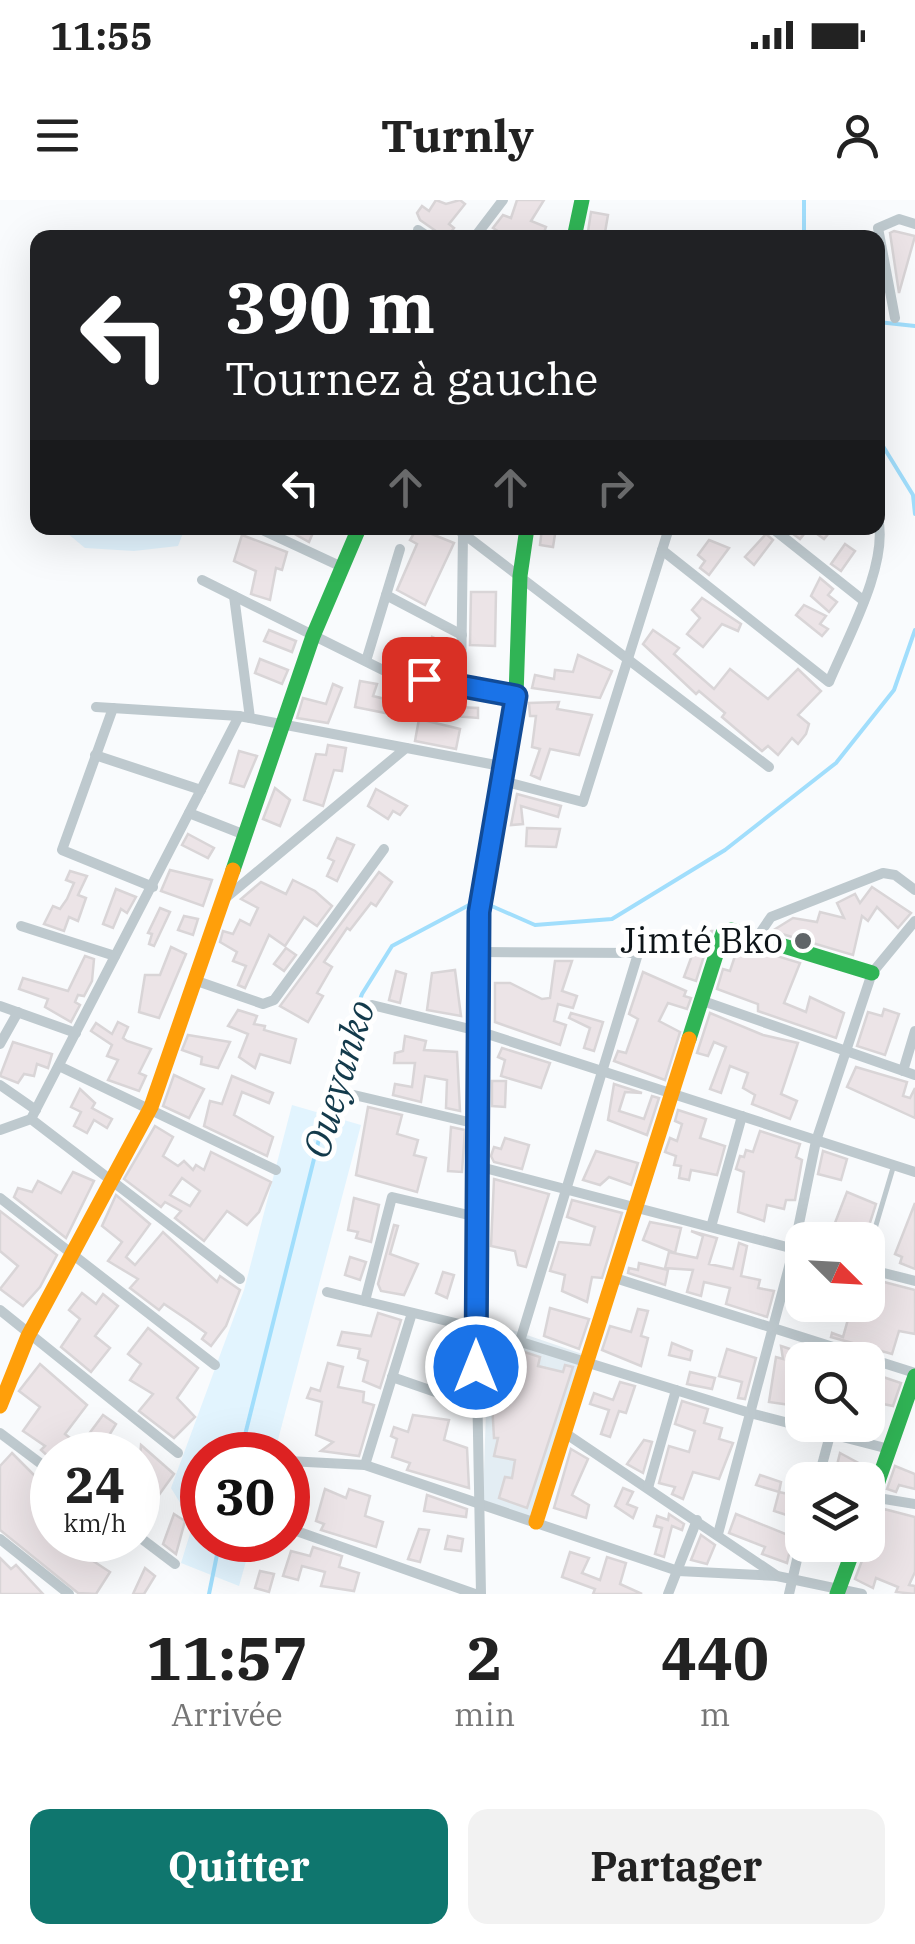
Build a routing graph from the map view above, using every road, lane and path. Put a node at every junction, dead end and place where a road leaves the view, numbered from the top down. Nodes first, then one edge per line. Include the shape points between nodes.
1 (503, 200) edge
2 (582, 200) edge
3 (915, 224) edge
4 (480, 230) edge
5 (576, 230) edge
6 (878, 230) edge
7 (885, 267) edge
8 (894, 318) dead end
9 (273, 535) edge
10 (356, 535) edge
11 (460, 535) edge
12 (467, 535) edge
13 (526, 535) edge
14 (667, 535) edge
15 (781, 535) edge
16 (878, 535) edge
17 (400, 548) dead end
18 (662, 550) junction
19 (342, 567) junction
20 (520, 576) junction
21 (202, 580) dead end
22 (386, 595) junction
23 (234, 596) junction
24 (864, 601) junction
25 (462, 634) junction
26 (313, 636) junction
27 (628, 659) junction
28 (366, 661) junction
29 (461, 686) junction
30 (516, 696) junction
31 (96, 707) dead end
32 (113, 708) junction
33 (244, 717) junction
34 (283, 724) junction
35 (406, 748) junction
36 (95, 755) junction
37 (769, 768) dead end
38 (505, 774) junction
39 (201, 790) junction
40 (190, 812) junction
41 (246, 835) junction
42 (384, 849) dead end
43 (153, 887) junction
44 (484, 889) joint
45 (915, 890) edge
46 (222, 902) junction
47 (915, 921) edge
48 (21, 926) dead end
49 (756, 939) junction
50 (480, 952) junction
51 (116, 956) junction
52 (872, 973) junction
53 (194, 980) junction
54 (703, 1001) junction
55 (0, 1006) edge
56 (372, 1006) dead end
57 (18, 1012) junction
58 (478, 1031) junction
59 (915, 1031) edge
60 (76, 1034) junction
61 (0, 1044) edge
62 (844, 1052) junction
63 (58, 1066) junction
64 (602, 1071) junction
65 (903, 1071) junction
66 (915, 1075) edge
67 (0, 1085) edge
68 (674, 1094) junction
69 (354, 1095) dead end
70 (151, 1106) junction
71 (34, 1114) junction
72 (742, 1116) junction
73 (477, 1124) junction
74 (0, 1130) edge
75 (816, 1141) junction
76 (894, 1165) junction
77 (477, 1166) junction
78 (276, 1170) dead end
79 (915, 1172) edge
80 (114, 1179) junction
81 (566, 1188) junction
82 (0, 1198) edge
83 (637, 1205) junction
84 (477, 1217) junction
85 (803, 1222) edge
86 (877, 1222) edge
87 (711, 1227) junction
88 (785, 1247) edge
89 (69, 1255) junction
90 (885, 1273) edge
91 (614, 1278) junction
92 (240, 1279) dead end
93 (915, 1281) edge
94 (327, 1292) dead end
95 (785, 1292) edge
96 (365, 1301) junction
97 (0, 1310) edge
98 (412, 1313) junction
99 (476, 1328) junction
100 (773, 1330) junction
101 (28, 1336) junction
102 (520, 1342) junction
103 (588, 1362) junction
104 (216, 1365) dead end
105 (915, 1374) edge
106 (392, 1377) junction
107 (676, 1390) junction
108 (0, 1406) edge
109 (476, 1406) junction
110 (750, 1413) junction
111 (785, 1423) edge
112 (0, 1433) edge
113 (565, 1433) junction
114 (858, 1442) edge
115 (889, 1450) junction
116 (178, 1453) dead end
117 (30, 1456) edge
118 (885, 1462) edge
119 (310, 1463) edge
120 (366, 1465) junction
121 (648, 1488) junction
122 (478, 1501) junction
123 (885, 1503) edge
124 (915, 1504) edge
125 (697, 1520) junction
126 (536, 1522) junction
127 (718, 1534) junction
128 (310, 1536) edge
129 (0, 1539) edge
130 (160, 1553) edge
131 (796, 1562) edge
132 (849, 1562) edge
133 (175, 1564) dead end
134 (678, 1572) junction
135 (777, 1576) junction
136 (792, 1578) junction
137 (838, 1591) edge
138 (69, 1594) edge
139 (478, 1594) edge
140 (668, 1594) edge
141 (789, 1594) edge
142 (862, 1594) edge

1 - 4 street
2 - 5 street
3 - 6 street via 899,218
7 - 8 street
9 - 19 street
10 - 19 street
11 - 25 street
12 - 20 street
13 - 20 street
14 - 18 street
15 - 24 street
16 - 24 street
17 - 22 street
18 - 24 street via 829,682
18 - 27 street
19 - 26 street
20 - 27 street
20 - 30 street
21 - 23 street
22 - 25 street
22 - 28 street
23 - 26 street
23 - 33 street
25 - 29 street
26 - 28 street
26 - 34 street
27 - 37 street
27 - 38 street via 583,802
28 - 29 street via 388,672
29 - 30 street
30 - 38 street
31 - 32 street
32 - 33 street
32 - 36 street
33 - 34 street
33 - 39 street
34 - 35 street
34 - 41 street
35 - 38 street
35 - 46 street
36 - 39 street
36 - 43 street via 62,850
38 - 44 street
39 - 40 street
40 - 41 street
40 - 43 street
41 - 46 street
42 - 53 street via 274,1000 263,1004
43 - 51 street
44 - 50 street
45 - 49 street via 883,873 771,917
46 - 53 street
47 - 52 street
48 - 51 street
49 - 52 street
49 - 54 street via 723,933
50 - 58 street
50 - 64 street via 635,954
51 - 60 street
52 - 62 street
53 - 70 street
54 - 62 street
54 - 68 street
55 - 57 street
56 - 58 street
57 - 60 street
57 - 61 street
58 - 64 street
58 - 73 street
59 - 65 street
60 - 63 street
62 - 65 street
62 - 75 street
63 - 70 street
63 - 71 street
64 - 68 street
64 - 81 street
65 - 66 street
67 - 71 street
68 - 72 street
68 - 83 street
69 - 73 street
70 - 78 street
70 - 80 street
71 - 74 street
71 - 80 street
72 - 75 street
72 - 87 street
73 - 77 street
75 - 76 street
75 - 85 street
76 - 79 street
76 - 86 lane
77 - 81 street
77 - 84 street
80 - 89 street
80 - 92 street
81 - 83 street
81 - 102 street
82 - 89 street
83 - 87 street
83 - 91 street
84 - 96 street via 392,1196
84 - 99 street
87 - 88 street
89 - 101 street
89 - 104 street
90 - 93 street
91 - 100 street
91 - 103 street
94 - 96 street
95 - 100 street
96 - 98 street
97 - 101 street
98 - 99 street
98 - 106 street
99 - 102 street
99 - 109 street
100 - 105 street
100 - 110 street
101 - 108 street
101 - 116 street
102 - 103 street
103 - 107 street
103 - 113 street
105 - 115 street
106 - 109 street
106 - 120 street
107 - 110 street
107 - 121 street
109 - 122 street
110 - 111 street
110 - 127 street
112 - 117 street
113 - 121 street
113 - 126 street
114 - 115 street
115 - 118 street
119 - 120 street
120 - 122 street
121 - 125 street
122 - 126 street
122 - 139 street
123 - 124 street
125 - 127 street
125 - 134 street
126 - 134 street
127 - 135 street
128 - 139 street
129 - 138 street
130 - 133 street
131 - 136 street
132 - 137 street
134 - 135 street
134 - 140 street
135 - 136 street
136 - 137 street
136 - 141 street
137 - 142 street

